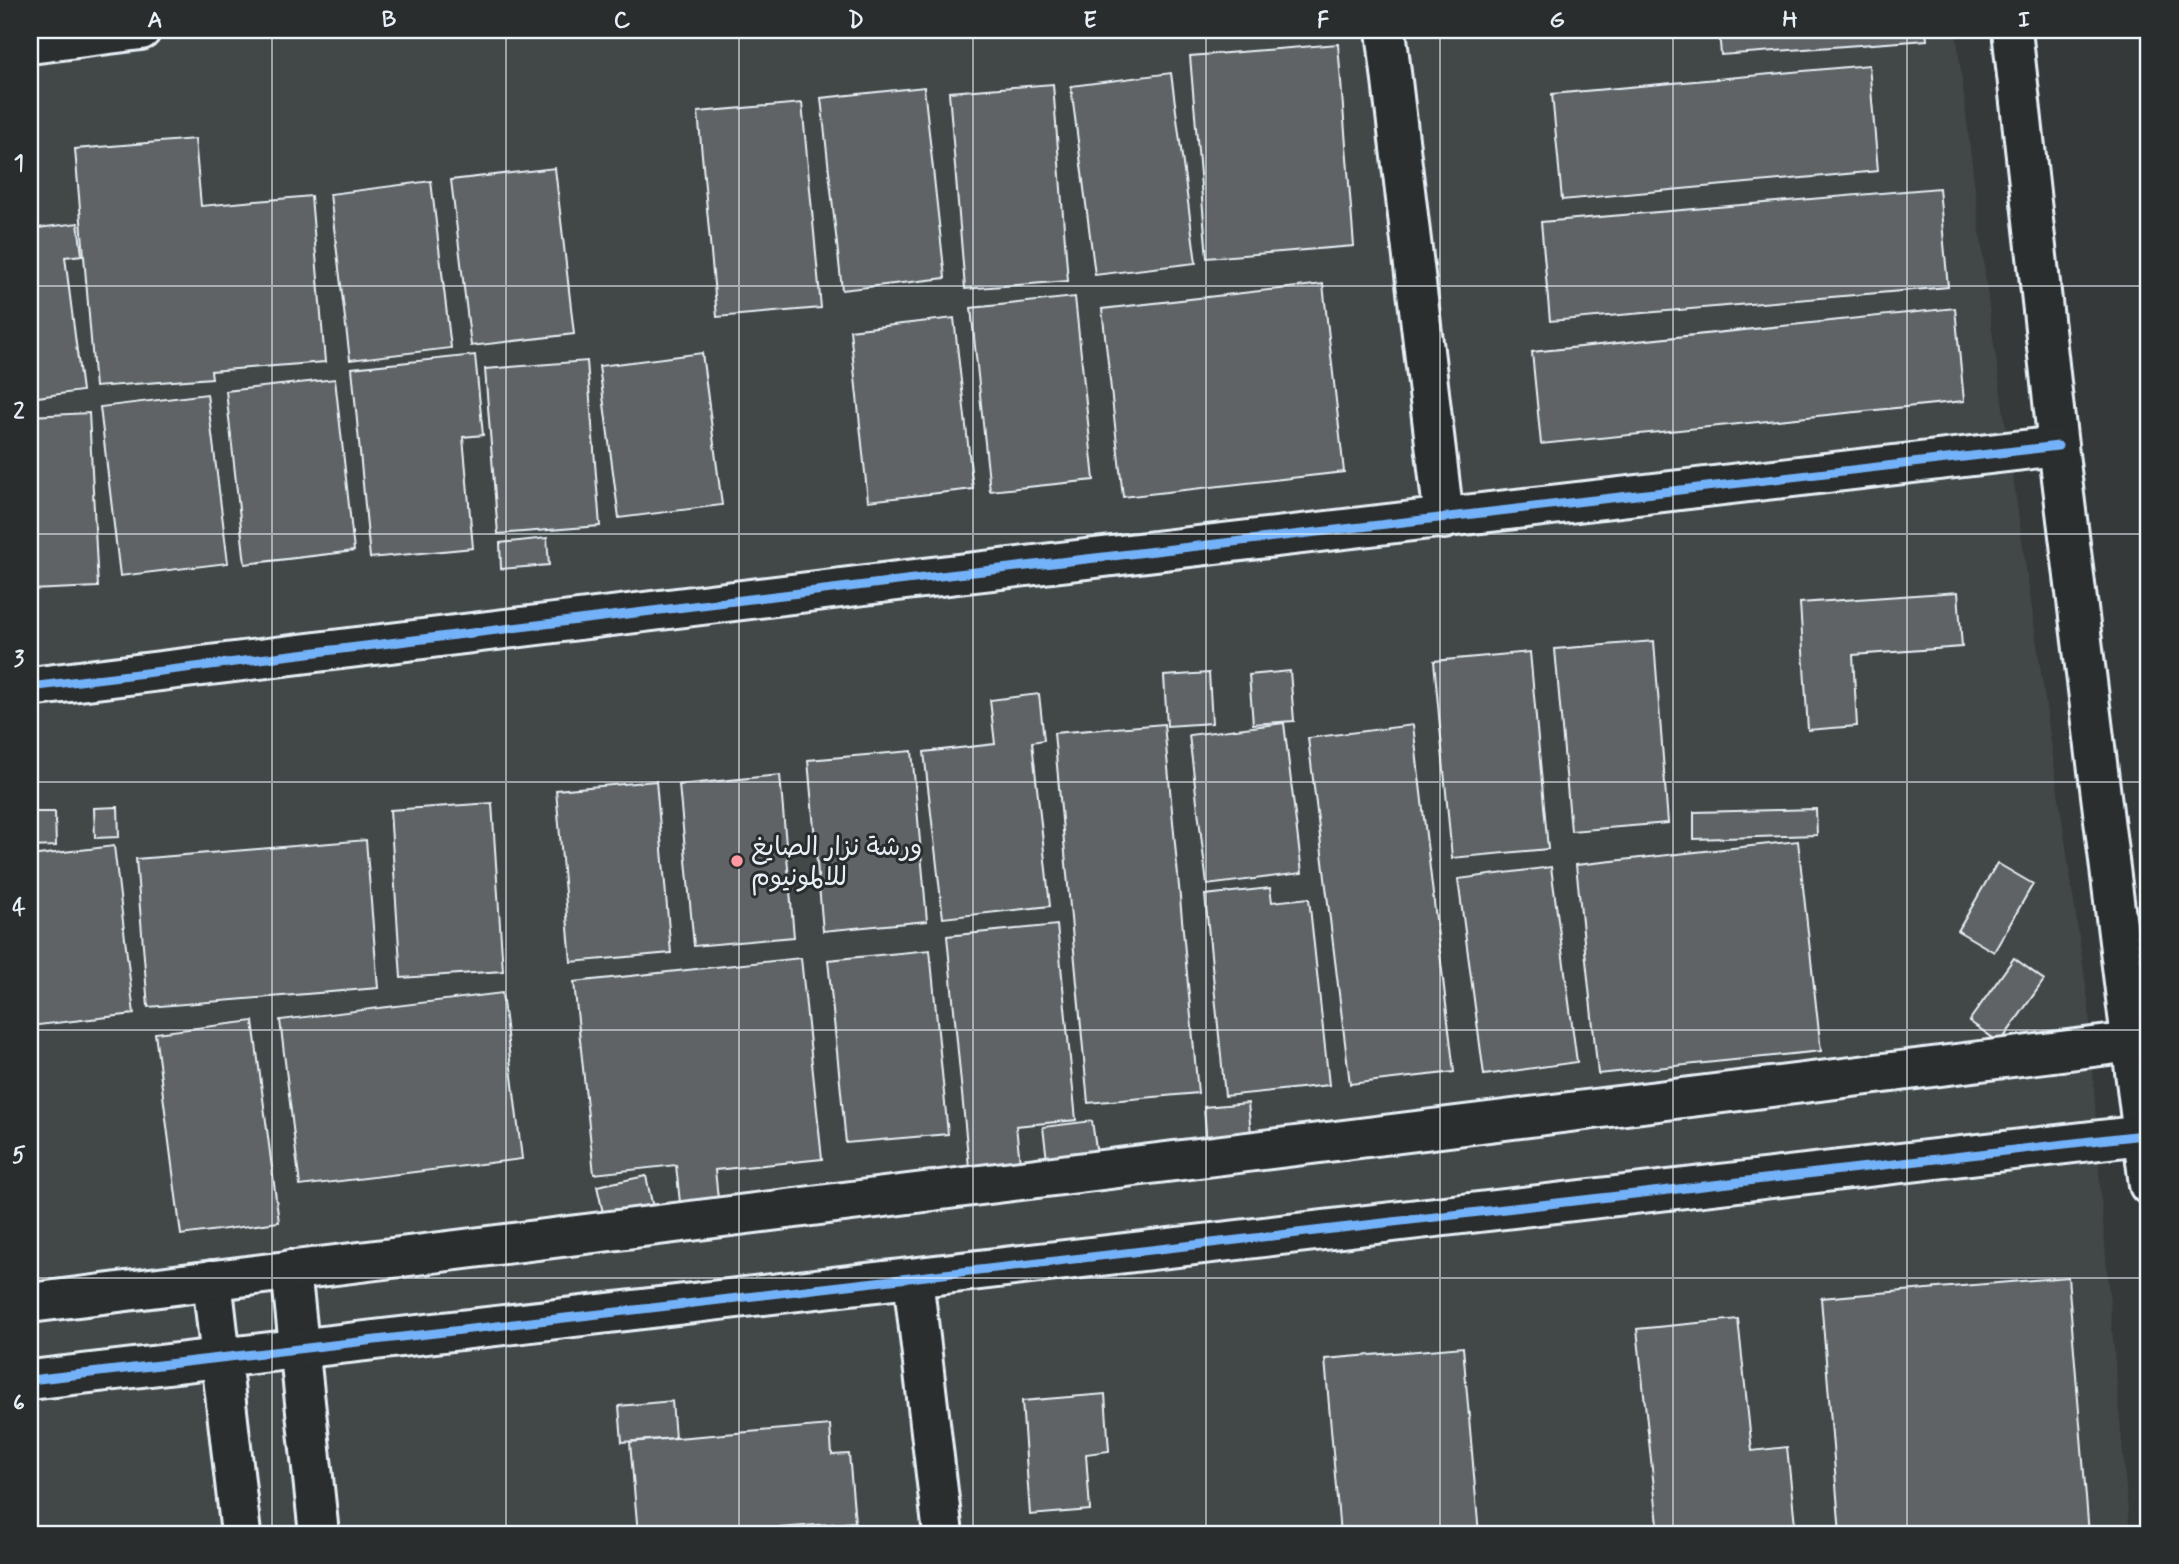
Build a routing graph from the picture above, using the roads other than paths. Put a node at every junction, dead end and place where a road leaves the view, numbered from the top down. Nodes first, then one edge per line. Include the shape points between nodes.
1 (141, 30) edge
2 (1386, 30) edge
3 (2012, 30) edge
4 (30, 44) edge
5 (2058, 446) junction
6 (1444, 519) junction
7 (30, 687) edge
8 (2133, 1042) junction
9 (2143, 1135) junction
10 (2149, 1185) edge
11 (291, 1270) junction
12 (913, 1278) junction
13 (212, 1280) junction
14 (30, 1303) edge
15 (300, 1349) junction
16 (220, 1358) junction
17 (30, 1380) edge
18 (241, 1534) edge
19 (319, 1534) edge
20 (943, 1534) edge

1 - 4 street
2 - 6 street
3 - 5 street
5 - 6 street
5 - 8 street
6 - 7 street
8 - 9 street
8 - 11 street
9 - 10 street
9 - 12 street
11 - 13 street
11 - 15 street
12 - 15 street
12 - 20 street
13 - 14 street
13 - 16 street
15 - 16 street
15 - 19 street
16 - 17 street
16 - 18 street

